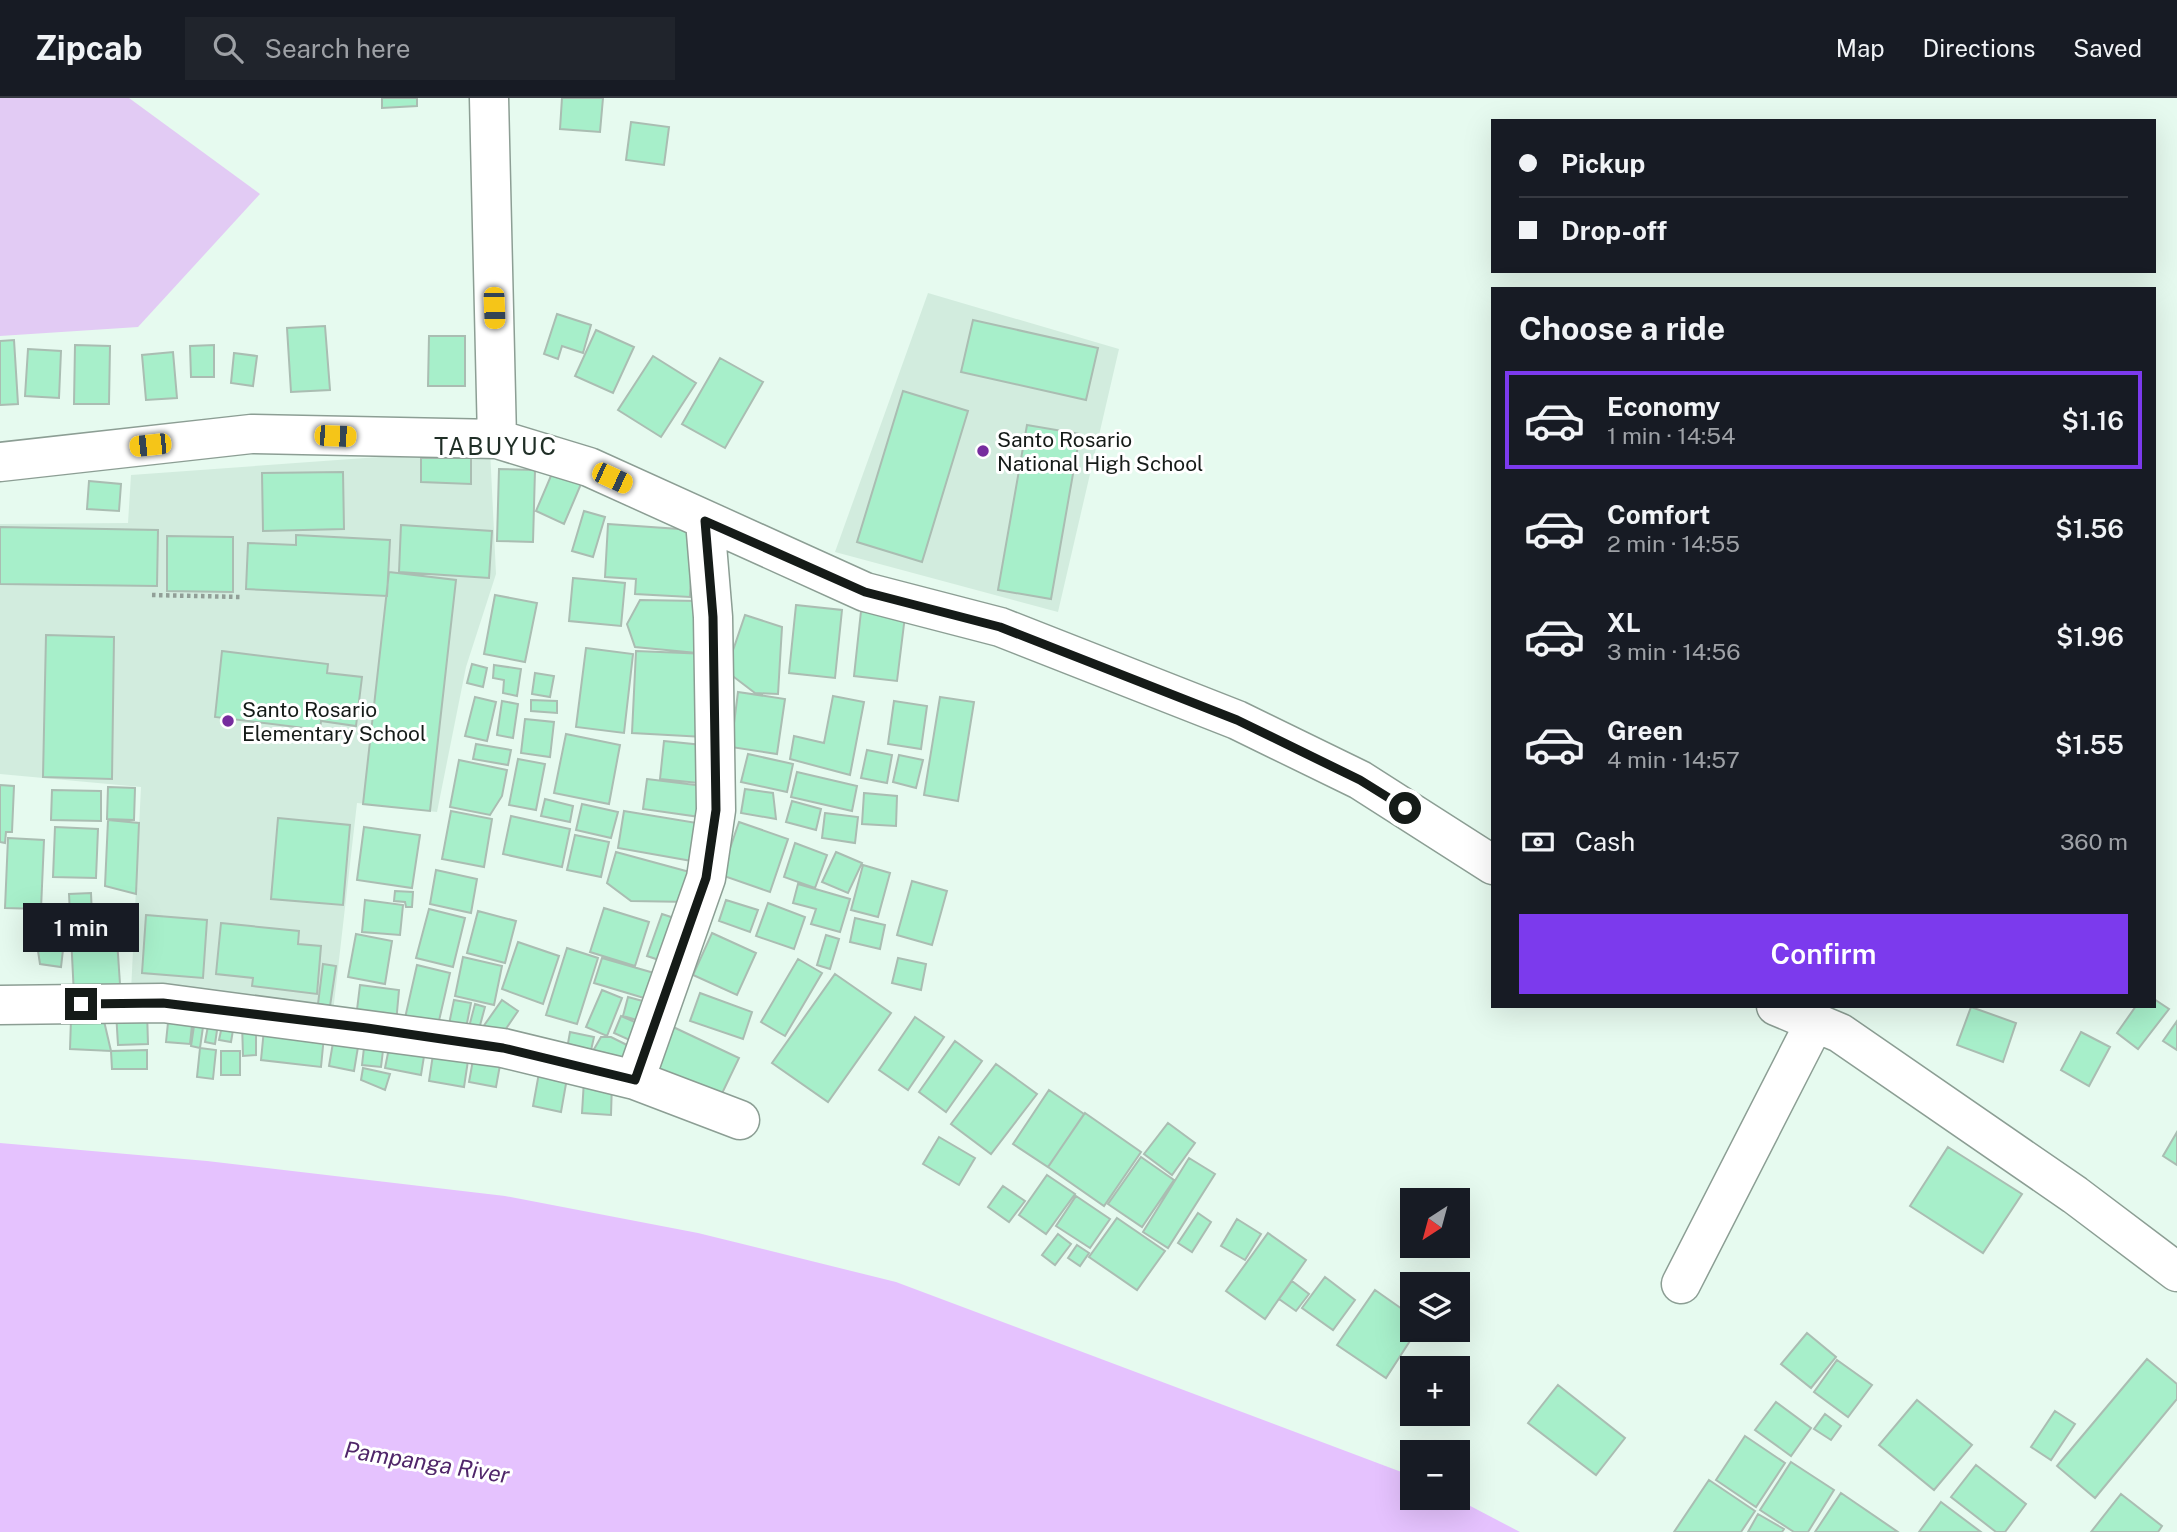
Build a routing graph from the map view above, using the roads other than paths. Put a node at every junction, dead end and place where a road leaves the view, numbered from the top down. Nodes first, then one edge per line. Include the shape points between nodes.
1 (489, 98) edge
2 (497, 439) junction
3 (0, 462) edge
4 (705, 521) junction
5 (1491, 863) edge
6 (0, 1005) edge
7 (1781, 1008) edge
8 (1815, 1022) junction
9 (635, 1080) junction
10 (740, 1120) dead end
11 (2177, 1272) edge
12 (1681, 1284) dead end

1 - 2 street
2 - 3 street via 251,434
2 - 4 street via 589,467
4 - 5 street via 865,592 1000,627 1237,720 1360,780
4 - 9 street via 713,617 716,810 706,878
6 - 9 street via 176,1004 503,1048
7 - 8 street
8 - 11 street via 1840,1033 1985,1133
8 - 12 street
9 - 10 street

